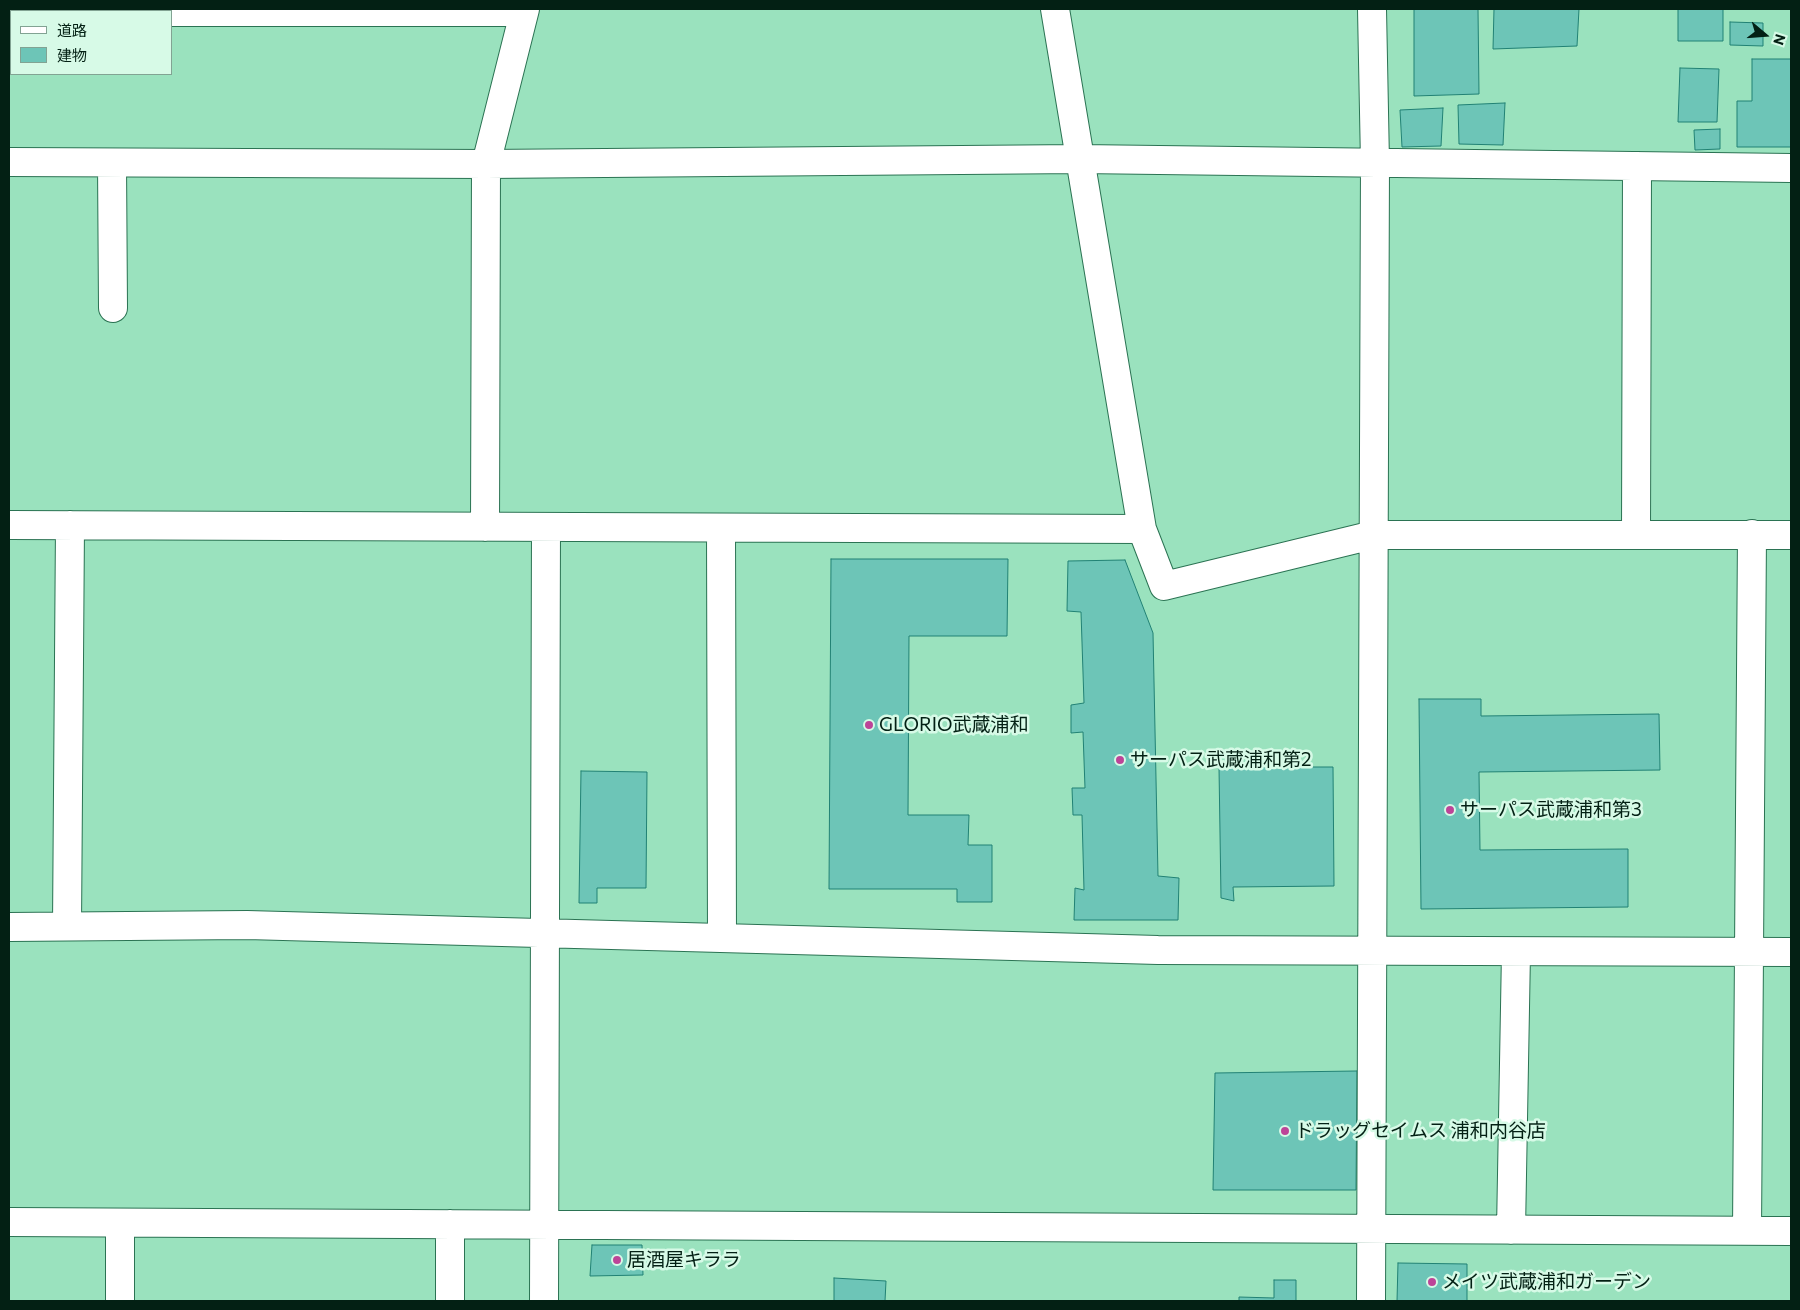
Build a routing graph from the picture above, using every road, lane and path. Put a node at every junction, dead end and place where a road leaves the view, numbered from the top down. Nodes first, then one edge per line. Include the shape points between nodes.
1 (1055, 9) edge
2 (1372, 9) edge
3 (525, 10) edge
4 (172, 12) edge
5 (1080, 159) junction
6 (9, 162) edge
7 (112, 162) junction
8 (1375, 163) junction
9 (486, 164) junction
10 (1637, 166) junction
11 (1791, 168) edge
12 (113, 308) dead end
13 (9, 525) edge
14 (70, 525) junction
15 (485, 527) junction
16 (546, 527) junction
17 (721, 528) junction
18 (1142, 529) junction
19 (1636, 534) junction
20 (1752, 534) junction
21 (1373, 535) junction
22 (1791, 535) edge
23 (67, 926) junction
24 (9, 927) edge
25 (545, 934) junction
26 (722, 938) junction
27 (1372, 951) junction
28 (1516, 952) junction
29 (1791, 952) edge
30 (1749, 953) junction
31 (9, 1222) edge
32 (120, 1223) junction
33 (450, 1224) junction
34 (544, 1225) junction
35 (1371, 1229) junction
36 (1511, 1230) junction
37 (1747, 1230) junction
38 (1791, 1231) edge
39 (120, 1301) edge
40 (450, 1301) edge
41 (544, 1301) edge
42 (1371, 1301) edge

1 - 5 street
2 - 8 street
3 - 4 street
3 - 9 street
5 - 8 street
5 - 9 street
5 - 18 street
6 - 7 street
7 - 9 street
7 - 12 street
8 - 10 street
8 - 21 street
9 - 15 street
10 - 11 street
10 - 19 street
13 - 14 street
14 - 15 street
14 - 23 street
15 - 16 street
16 - 17 street
16 - 25 street
17 - 18 street
17 - 26 street
18 - 21 street via 1164,586
19 - 20 street
19 - 21 street
20 - 22 street
20 - 30 street
21 - 27 street
23 - 24 street
23 - 25 street via 247,925
25 - 26 street
25 - 34 street
26 - 27 street via 1158,950
27 - 28 street
27 - 35 street
28 - 30 street
28 - 36 street
29 - 30 street
30 - 37 street
31 - 32 street
32 - 33 street
32 - 39 street
33 - 34 street
33 - 40 street
34 - 35 street
34 - 41 street
35 - 36 street
35 - 42 street
36 - 37 street
37 - 38 street

